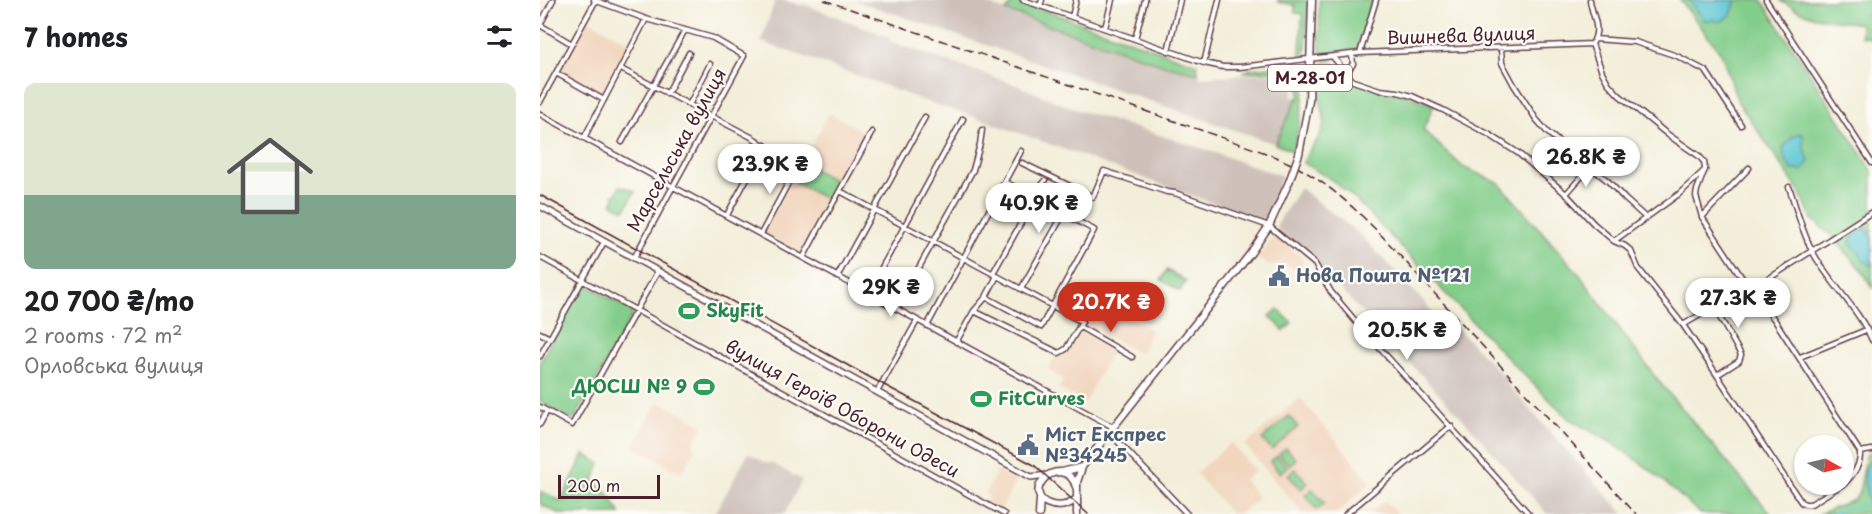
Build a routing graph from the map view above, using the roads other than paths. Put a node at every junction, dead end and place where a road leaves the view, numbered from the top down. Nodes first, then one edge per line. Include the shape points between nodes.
1 (554, 0) edge
2 (595, 0) edge
3 (1023, 0) edge
4 (1042, 0) edge
5 (1076, 0) edge
6 (1112, 0) edge
7 (1144, 0) edge
8 (1180, 0) edge
9 (1219, 0) edge
10 (1312, 0) edge
11 (1376, 0) edge
12 (1590, 0) edge
13 (1766, 0) edge
14 (1040, 6) junction
15 (1072, 17) junction
16 (646, 19) junction
17 (540, 25) edge
18 (1105, 28) junction
19 (685, 30) junction
20 (1136, 39) junction
21 (1593, 42) junction
22 (572, 44) junction
23 (1501, 48) junction
24 (1168, 51) junction
25 (689, 53) dead end
26 (1360, 53) junction
27 (1352, 54) junction
28 (1332, 56) junction
29 (1311, 59) junction
30 (1204, 63) junction
31 (711, 64) dead end
32 (621, 69) junction
33 (556, 73) junction
34 (1346, 73) junction
35 (653, 87) junction
36 (667, 94) junction
37 (604, 100) junction
38 (540, 102) edge
39 (689, 105) junction
40 (540, 114) edge
41 (711, 116) junction
42 (925, 117) dead end
43 (963, 119) dead end
44 (1741, 125) dead end
45 (982, 130) dead end
46 (872, 132) dead end
47 (584, 138) junction
48 (622, 142) dead end
49 (765, 145) junction
50 (1021, 151) dead end
51 (1022, 163) dead end
52 (1872, 163) edge
53 (1590, 167) junction
54 (1749, 168) dead end
55 (1705, 169) junction
56 (1045, 180) dead end
57 (1005, 182) junction
58 (673, 187) junction
59 (1789, 188) dead end
60 (1077, 189) junction
61 (840, 191) junction
62 (1566, 194) junction
63 (1035, 198) junction
64 (540, 206) edge
65 (875, 210) junction
66 (1872, 212) edge
67 (1064, 213) junction
68 (727, 216) junction
69 (1702, 217) junction
70 (1646, 218) junction
71 (904, 226) junction
72 (1269, 226) junction
73 (761, 234) junction
74 (604, 241) junction
75 (1614, 241) junction
76 (934, 242) junction
77 (1813, 251) junction
78 (540, 257) edge
79 (634, 258) junction
80 (803, 258) junction
81 (964, 258) junction
82 (658, 270) junction
83 (995, 275) junction
84 (837, 277) junction
85 (582, 280) junction
86 (1021, 290) junction
87 (1751, 290) junction
88 (868, 293) junction
89 (986, 297) junction
90 (1052, 306) junction
91 (1714, 307) junction
92 (896, 309) junction
93 (637, 310) junction
94 (974, 311) junction
95 (1721, 316) junction
96 (917, 321) junction
97 (1683, 325) junction
98 (927, 326) junction
99 (1080, 327) junction
100 (1866, 330) junction
101 (540, 333) edge
102 (550, 338) junction
103 (1872, 340) edge
104 (957, 342) junction
105 (540, 356) edge
106 (1132, 357) dead end
107 (1800, 357) junction
108 (1717, 375) junction
109 (877, 393) junction
110 (540, 407) edge
111 (547, 411) junction
112 (540, 424) edge
113 (1451, 426) junction
114 (1111, 430) junction
115 (1872, 450) edge
116 (1860, 452) junction
117 (1082, 466) junction
118 (1060, 472) junction
119 (1854, 473) edge
120 (1048, 475) junction
121 (1031, 477) junction
122 (1794, 491) edge
123 (1077, 493) junction
124 (1796, 495) edge
125 (1827, 495) edge
126 (1039, 496) junction
127 (1060, 512) edge
128 (1004, 514) edge
129 (1040, 514) edge
130 (1077, 514) edge
131 (1187, 514) edge
132 (1346, 514) edge
133 (1529, 514) edge

1 - 17 street
2 - 16 street
2 - 22 street
3 - 14 street, Вишнева вулиця
4 - 14 street
5 - 15 street
6 - 18 street
7 - 20 street
8 - 24 street
9 - 30 street
10 - 29 highway, М-28-01
11 - 26 street
12 - 21 street via 1597,25
13 - 52 street
14 - 15 street, Вишнева вулиця
15 - 18 street, Вишнева вулиця
16 - 19 street
16 - 32 street
17 - 22 street
18 - 20 street, Вишнева вулиця
19 - 35 street
19 - 41 street, Марсельська вулиця via 712,38 744,56
20 - 24 street, Вишнева вулиця
21 - 23 street, Вишнева вулиця
21 - 44 street, Вишнева вулиця via 1635,42 1706,71
21 - 55 street via 1608,83 1699,156
22 - 33 street
23 - 26 street, Вишнева вулиця
23 - 53 street via 1503,63 1536,119
24 - 30 street, Вишнева вулиця
25 - 36 street
26 - 27 street, Вишнева вулиця
27 - 28 street, Вишнева вулиця
27 - 34 street via 1353,64
28 - 29 street, Вишнева вулиця
28 - 34 street
29 - 30 street, Вишнева вулиця via 1231,68
29 - 72 highway, М-28-01, bridge via 1309,101 1299,154
31 - 39 street
32 - 35 street
32 - 37 street
33 - 37 street
33 - 38 street
34 - 62 street via 1353,81 1412,96 1490,135
35 - 36 street
35 - 48 street
36 - 39 street
37 - 47 street
39 - 41 street
40 - 47 street
41 - 49 street
41 - 58 street, Марсельська вулиця
42 - 65 street
43 - 71 street
45 - 76 street via 973,170
46 - 61 street
47 - 58 street
49 - 68 street
49 - 73 street via 793,167 793,174
50 - 57 street
51 - 60 street
53 - 62 street
53 - 70 street
54 - 69 street
55 - 69 street via 1697,190
55 - 70 street
56 - 63 street
57 - 63 street
57 - 81 street
58 - 68 street
58 - 79 street, Марсельська вулиця
59 - 77 street
60 - 67 street
60 - 72 street via 1093,197 1104,171
61 - 65 street
61 - 80 street
62 - 75 street
63 - 67 street
63 - 83 street
64 - 74 main road
65 - 71 street
65 - 84 street
66 - 77 street
67 - 86 street
67 - 90 street via 1094,230
68 - 73 street
69 - 87 street
70 - 75 street
71 - 76 street
71 - 88 street
72 - 113 street via 1315,264 1331,292
72 - 114 highway, М-28-01
73 - 80 street
74 - 79 main road
74 - 85 street, Марсельська вулиця
75 - 97 street via 1631,251 1638,268
76 - 81 street
76 - 92 street
77 - 87 street
77 - 100 street
78 - 85 street, вулиця Героїв Оборони Одеси
79 - 82 main road
80 - 84 street
81 - 83 street
81 - 98 street
82 - 93 street
82 - 109 main road
83 - 86 street
83 - 89 street
84 - 88 street
85 - 93 street, вулиця Героїв Оборони Одеси
85 - 102 street, Марсельська вулиця
86 - 90 street
87 - 91 street
87 - 95 street
87 - 107 street
88 - 92 street
89 - 90 street via 1041,327
89 - 94 street
90 - 99 street via 1082,322
91 - 95 street
91 - 97 street
92 - 96 street
93 - 111 street via 572,425
93 - 128 street, вулиця Героїв Оборони Одеси
94 - 99 street via 1056,353 1066,349
94 - 104 street
95 - 108 street via 1741,358
96 - 98 street
96 - 109 street
97 - 108 street
98 - 104 street
99 - 106 street
100 - 103 street
100 - 107 street
101 - 102 street
102 - 105 street, Марсельська вулиця
104 - 114 street
107 - 116 street
108 - 122 street
109 - 121 main road
110 - 111 street
111 - 112 street
113 - 132 street
113 - 133 street
114 - 117 highway, М-28-01
114 - 131 street
115 - 116 street
116 - 119 street
117 - 118 highway
117 - 123 highway, М-28-01
118 - 120 highway
118 - 123 highway via 1072,478
120 - 121 main road
120 - 126 highway via 1041,481
121 - 126 main road
123 - 127 highway via 1070,507
123 - 130 highway
124 - 125 street via 1808,504
126 - 127 highway via 1047,508
126 - 129 highway
127 - 129 highway

